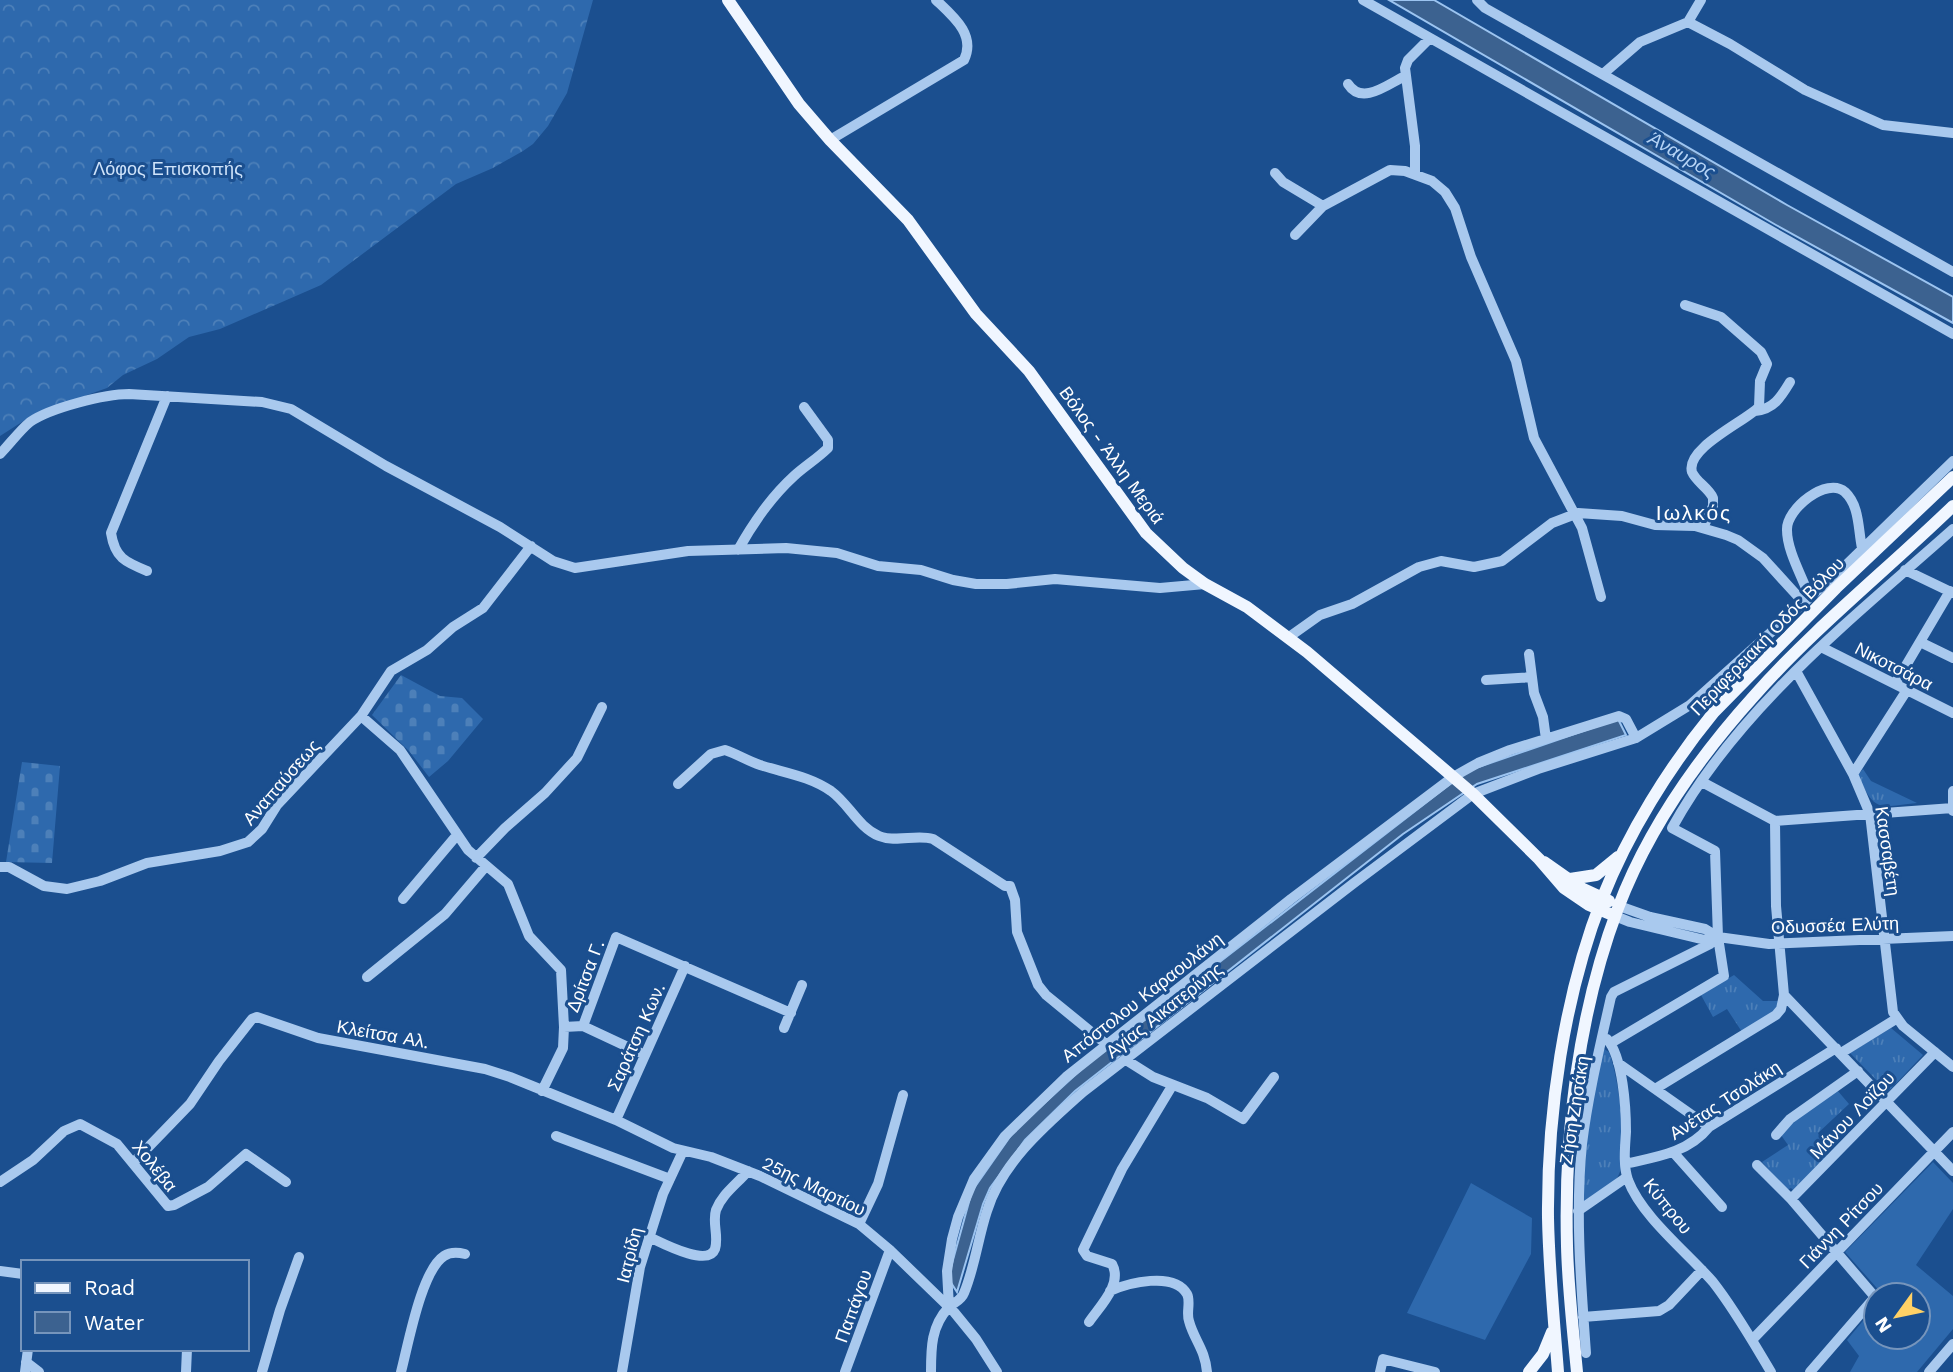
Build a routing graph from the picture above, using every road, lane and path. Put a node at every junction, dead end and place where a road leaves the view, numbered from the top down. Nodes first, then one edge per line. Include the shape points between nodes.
1 (728, 0) edge
2 (936, 0) edge
3 (1363, 0) edge
4 (1477, 0) edge
5 (1701, 0) edge
6 (1688, 22) junction
7 (1430, 38) junction
8 (1603, 74) junction
9 (1405, 76) junction
10 (1348, 84) dead end
11 (1953, 132) edge
12 (830, 140) junction
13 (1275, 173) dead end
14 (1415, 174) junction
15 (1323, 206) junction
16 (1295, 235) dead end
17 (1953, 272) edge
18 (1685, 305) dead end
19 (1953, 334) edge
20 (1790, 382) dead end
21 (167, 396) junction
22 (804, 407) dead end
23 (1755, 411) junction
24 (0, 454) edge
25 (1953, 461) edge
26 (1953, 477) edge
27 (1953, 506) edge
28 (1575, 513) junction
29 (1703, 528) junction
30 (1953, 529) edge
31 (531, 546) junction
32 (1862, 548) junction
33 (738, 550) junction
34 (147, 570) dead end
35 (1905, 570) junction
36 (1205, 584) junction
37 (1951, 592) edge
38 (1601, 597) dead end
39 (1806, 599) junction
40 (1289, 637) junction
41 (1920, 642) junction
42 (1821, 647) junction
43 (1529, 654) dead end
44 (1953, 658) edge
45 (1796, 671) junction
46 (1532, 677) junction
47 (1486, 680) dead end
48 (1895, 684) junction
49 (1906, 690) junction
50 (602, 707) dead end
51 (1953, 713) edge
52 (362, 716) junction
53 (1636, 738) junction
54 (1546, 739) junction
55 (1853, 774) junction
56 (1453, 777) junction
57 (1702, 782) junction
58 (678, 784) dead end
59 (1953, 791) edge
60 (1473, 794) junction
61 (1953, 809) edge
62 (1870, 814) junction
63 (1774, 821) junction
64 (457, 835) junction
65 (1624, 852) junction
66 (476, 858) junction
67 (1539, 859) junction
68 (486, 866) junction
69 (0, 867) edge
70 (1570, 879) junction
71 (403, 899) dead end
72 (1600, 904) junction
73 (1617, 911) junction
74 (1953, 936) edge
75 (1718, 937) junction
76 (1884, 940) junction
77 (1779, 944) junction
78 (685, 966) junction
79 (367, 976) dead end
80 (802, 985) dead end
81 (1784, 995) junction
82 (791, 1013) junction
83 (1896, 1018) junction
84 (583, 1026) junction
85 (564, 1027) junction
86 (784, 1028) dead end
87 (1607, 1040) junction
88 (1106, 1044) junction
89 (1838, 1051) junction
90 (1935, 1052) junction
91 (645, 1055) junction
92 (1126, 1060) junction
93 (1618, 1063) junction
94 (1953, 1067) edge
95 (1858, 1071) junction
96 (1274, 1077) dead end
97 (1172, 1086) junction
98 (1655, 1089) junction
99 (542, 1091) junction
100 (903, 1096) dead end
101 (1888, 1101) junction
102 (616, 1121) junction
103 (1709, 1127) junction
104 (1953, 1132) edge
105 (556, 1136) dead end
106 (1776, 1136) dead end
107 (683, 1151) junction
108 (1934, 1151) junction
109 (1672, 1152) junction
110 (133, 1163) junction
111 (1625, 1164) junction
112 (1757, 1165) dead end
113 (747, 1171) junction
114 (1953, 1171) edge
115 (1627, 1177) junction
116 (670, 1179) junction
117 (0, 1182) edge
118 (286, 1182) dead end
119 (1791, 1199) junction
120 (1722, 1207) dead end
121 (1578, 1211) junction
122 (859, 1224) junction
123 (649, 1237) junction
124 (890, 1250) junction
125 (1837, 1252) junction
126 (465, 1254) dead end
127 (299, 1257) dead end
128 (1702, 1270) junction
129 (0, 1271) edge
130 (21, 1274) edge
131 (1862, 1282) edge
132 (1110, 1291) junction
133 (949, 1307) junction
134 (1862, 1312) edge
135 (1583, 1317) junction
136 (1089, 1322) dead end
137 (1554, 1325) junction
138 (1752, 1340) junction
139 (1953, 1344) edge
140 (187, 1351) edge
141 (1586, 1353) dead end
142 (25, 1367) edge
143 (39, 1372) edge
144 (186, 1372) edge
145 (262, 1372) edge
146 (401, 1372) edge
147 (622, 1372) edge
148 (845, 1372) edge
149 (931, 1372) edge
150 (997, 1372) edge
151 (1207, 1372) edge
152 (1380, 1372) edge
153 (1436, 1372) edge
154 (1529, 1372) edge
155 (1558, 1372) edge
156 (1577, 1372) edge
157 (1770, 1372) edge
158 (1810, 1372) edge
159 (1929, 1372) edge

1 - 12 main road, Βόλος - Άλλη Μεριά via 788,89
2 - 12 street via 968,38 964,61
3 - 7 street
4 - 8 street
5 - 6 street
6 - 8 street via 1640,42
6 - 11 street via 1805,90 1883,125
7 - 9 street via 1408,60
7 - 19 street
8 - 17 street
9 - 10 street via 1366,95
9 - 14 street
12 - 36 main road, Βόλος - Άλλη Μεριά via 908,220 976,314 1029,372 1146,533
13 - 15 street
14 - 15 street via 1390,170
14 - 28 street via 1437,184 1455,208 1516,361 1534,438
15 - 16 street
18 - 23 street via 1716,314 1764,356 1767,367
20 - 23 street via 1770,408
21 - 24 street via 116,394 74,405 31,422
21 - 31 street via 262,401 291,409
21 - 34 street via 111,533 124,561
22 - 33 street via 828,440 828,448 781,490
23 - 29 street via 1721,432 1693,463 1693,473 1713,498
25 - 32 street, Αγίας Αικατερίνης
26 - 65 main road, Περιφερειακή Οδός Βόλου via 1714,712 1661,787
27 - 73 main road, Περιφερειακή Οδός Βόλου via 1806,643 1738,715 1652,837
28 - 29 street
28 - 38 street
28 - 40 street via 1552,523 1502,561 1474,566 1446,561 1419,567 1352,604 1320,615
29 - 39 street via 1747,546
30 - 35 street
31 - 33 street via 553,561 582,569 688,551
31 - 52 street, Αναπαύσεως via 483,608 391,671
32 - 39 street, Αγίας Αικατερίνης
32 - 39 street via 1855,507 1846,493 1821,490 1805,500 1790,515 1787,531
33 - 36 street via 837,553 878,566 921,570 976,584 1055,579 1160,588
35 - 37 street
35 - 42 street
36 - 40 main road, Βόλος - Άλλη Μεριά
37 - 41 street
39 - 53 street, Αγίας Αικατερίνης via 1690,705
40 - 56 main road, Βόλος - Άλλη Μεριά
41 - 44 street
41 - 48 street
42 - 45 street
42 - 48 street, Νικοτσάρα
43 - 46 street
45 - 55 street, Κασσαβέτη
45 - 57 street
46 - 47 street
46 - 54 street
48 - 49 street, Νικοτσάρα
49 - 51 street, Νικοτσάρα
49 - 55 street
50 - 66 street via 577,758
52 - 64 street via 400,750
52 - 69 street, Αναπαύσεως via 277,805 255,837 242,845 154,861 67,889 44,886 9,867
53 - 54 street, Απόστολου Καραουλάνη via 1620,716
53 - 60 street, Αγίας Αικατερίνης
54 - 56 street, Απόστολου Καραουλάνη via 1478,763
55 - 62 street, Κασσαβέτη
56 - 60 main road, Βόλος - Άλλη Μεριά
56 - 88 street, Απόστολου Καραουλάνη
57 - 63 street
57 - 75 street via 1672,828 1715,851
58 - 88 street via 711,754 725,750 823,786 877,835 933,839 1010,886 1017,932 1038,985
59 - 61 street
60 - 67 main road, Βόλος - Άλλη Μεριά
60 - 92 street, Αγίας Αικατερίνης
61 - 62 street
62 - 63 street
62 - 76 street, Κασσαβέτη
63 - 77 street
64 - 66 street
64 - 71 street
65 - 70 main road via 1600,873
65 - 72 main road, Περιφερειακή Οδός Βόλου
66 - 68 street
67 - 70 main road, Βόλος - Άλλη Μεριά
67 - 72 main road, Βόλος - Άλλη Μεριά via 1564,888
68 - 79 street via 445,914
68 - 85 street via 508,884 528,936 561,970
70 - 72 main road, Βόλος - Άλλη Μεριά
72 - 73 main road, Βόλος - Άλλη Μεριά
72 - 137 main road, Περιφερειακή Οδός Βόλου via 1572,1001 1556,1090 1548,1216
73 - 75 street, Οδυσσέα Ελύτη via 1630,922 1705,940
73 - 156 main road, Περιφερειακή Οδός Βόλου via 1593,989 1571,1112 1567,1248
74 - 76 street, Οδυσσέα Ελύτη
75 - 77 street, Οδυσσέα Ελύτη
75 - 87 street, Ζήση Ζησάκη via 1614,992
75 - 87 street via 1725,973 1722,979
76 - 77 street, Οδυσσέα Ελύτη
76 - 83 street, Κασσαβέτη
77 - 81 street
78 - 82 street
78 - 84 street, Δρίτσα Γ. via 617,937
78 - 91 street, Σαράτση Κων.
80 - 82 street
81 - 89 street
81 - 98 street via 1779,1012
82 - 86 street
83 - 89 street, Ανέτας Τσολάκη
83 - 90 street
84 - 85 street
84 - 91 street
85 - 99 street via 561,1053
87 - 93 street, Κύπρου
87 - 121 street, Ζήση Ζησάκη via 1584,1127
88 - 133 street, Απόστολου Καραουλάνη via 1019,1121 974,1179 952,1239 947,1271
89 - 95 street
89 - 103 street, Ανέτας Τσολάκη
90 - 94 street
90 - 101 street, Μάνου Λοϊζου
91 - 102 street, Σαράτση Κων.
92 - 97 street
92 - 133 street, Αγίας Αικατερίνης via 1041,1129 1002,1178 986,1212 964,1295
93 - 98 street
93 - 111 street, Κύπρου via 1625,1110
95 - 101 street
95 - 106 street via 1790,1119
96 - 97 street via 1243,1119 1207,1098
97 - 132 street via 1122,1169 1083,1250 1087,1256 1112,1264 1116,1277
98 - 103 street
99 - 102 street, Κλείτσα Αλ.
99 - 110 street, Κλείτσα Αλ. via 485,1069 318,1038 257,1017 190,1104
100 - 122 street via 878,1184
101 - 108 street
101 - 119 street, Μάνου Λοϊζου
102 - 107 street, Κλείτσα Αλ.
103 - 109 street, Ανέτας Τσολάκη via 1693,1144
104 - 108 street, Γιάννη Ρίτσου
105 - 116 street
107 - 113 street, 25ης Μαρτίου
107 - 116 street, Ιατρίδη
108 - 114 street
108 - 125 street, Γιάννη Ρίτσου
109 - 111 street, Ανέτας Τσολάκη
109 - 120 street
110 - 117 street, Χολέβα via 113,1142 77,1124
110 - 118 street, Χολέβα via 170,1206 208,1187 246,1154
111 - 115 street, Κύπρου
112 - 119 street
113 - 122 street, 25ης Μαρτίου
113 - 123 street via 718,1207 711,1254 686,1253
115 - 121 street
115 - 128 street, Κύπρου via 1651,1214
116 - 123 street, Ιατρίδη
119 - 125 street
121 - 135 street, Ζήση Ζησάκη
122 - 124 street, 25ης Μαρτίου
123 - 147 street, Ιατρίδη via 637,1279
124 - 133 street, 25ης Μαρτίου
124 - 148 street, Παπάγου
125 - 131 street
125 - 138 street, Γιάννη Ρίτσου
126 - 146 street via 446,1254 432,1273 416,1307
127 - 145 street
128 - 135 street via 1659,1311
128 - 138 street, Κύπρου
129 - 130 street
132 - 136 street
132 - 151 street via 1156,1279 1185,1291 1189,1321 1204,1352
133 - 149 street, Αγίας Αικατερίνης via 932,1337
133 - 150 street, 25ης Μαρτίου
134 - 158 street
135 - 141 street, Ζήση Ζησάκη
137 - 154 main road via 1543,1354
137 - 155 main road, Περιφερειακή Οδός Βόλου
138 - 157 street, Κύπρου
139 - 159 street
140 - 144 street
142 - 143 street
152 - 153 street via 1383,1359

